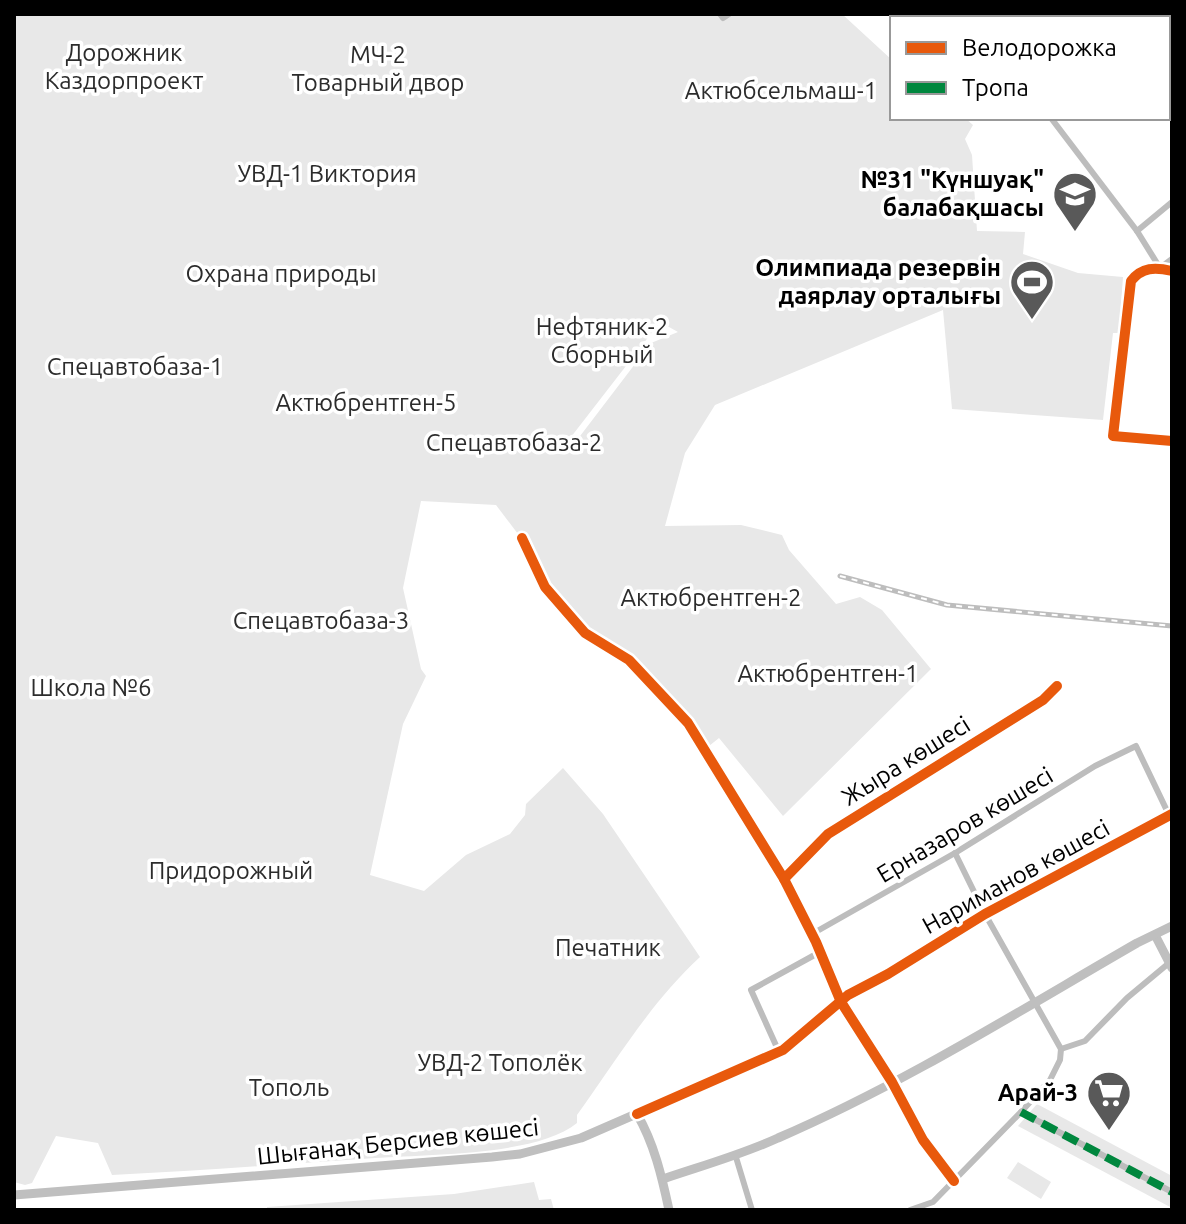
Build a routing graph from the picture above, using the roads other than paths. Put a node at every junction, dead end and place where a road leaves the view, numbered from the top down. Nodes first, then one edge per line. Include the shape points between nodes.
1 (1053, 120) edge
2 (1172, 202) edge
3 (1137, 231) junction
4 (1172, 259) edge
5 (1160, 268) junction
6 (1172, 271) edge
7 (1172, 441) edge
8 (522, 538) dead end
9 (1057, 686) dead end
10 (1170, 814) edge
11 (955, 853) junction
12 (784, 879) junction
13 (985, 914) junction
14 (1172, 926) edge
15 (812, 934) junction
16 (1155, 935) junction
17 (820, 952) junction
18 (1170, 966) edge
19 (841, 1002) junction
20 (1034, 1002) junction
21 (1061, 1049) junction
22 (779, 1052) junction
23 (892, 1082) junction
24 (1021, 1112) junction
25 (637, 1114) junction
26 (735, 1154) junction
27 (663, 1179) junction
28 (954, 1181) junction
29 (1172, 1192) edge
30 (16, 1193) edge
31 (669, 1210) edge
32 (752, 1210) edge
33 (910, 1210) edge

1 - 3 street
2 - 3 street
3 - 5 street
4 - 5 street
5 - 6 street
5 - 7 street via 1141,272 1131,281 1113,436
8 - 12 street via 545,587 585,633 629,660 688,723
9 - 12 street, Жыра көшесі via 1043,700 828,834
10 - 11 street, Ерназаров көшесі via 1136,746
10 - 13 street, Нариманов көшесі
11 - 13 street
11 - 15 street, Ерназаров көшесі
12 - 15 street
13 - 19 street, Нариманов көшесі
13 - 20 street
14 - 16 street
15 - 17 street
16 - 18 street
16 - 20 street
17 - 19 street
17 - 22 street via 751,990
18 - 21 street via 1127,998 1085,1041
19 - 22 street, Шығанақ Берсиев көшесі
19 - 23 street
20 - 21 street
20 - 23 street
21 - 24 street via 1050,1080
22 - 25 street, Шығанақ Берсиев көшесі
23 - 26 street
23 - 28 street via 923,1140
24 - 28 street
24 - 29 street
25 - 27 street
25 - 30 street, Шығанақ Берсиев көшесі via 581,1138 520,1154
26 - 27 street
26 - 32 street
27 - 31 street
28 - 33 street via 933,1202

